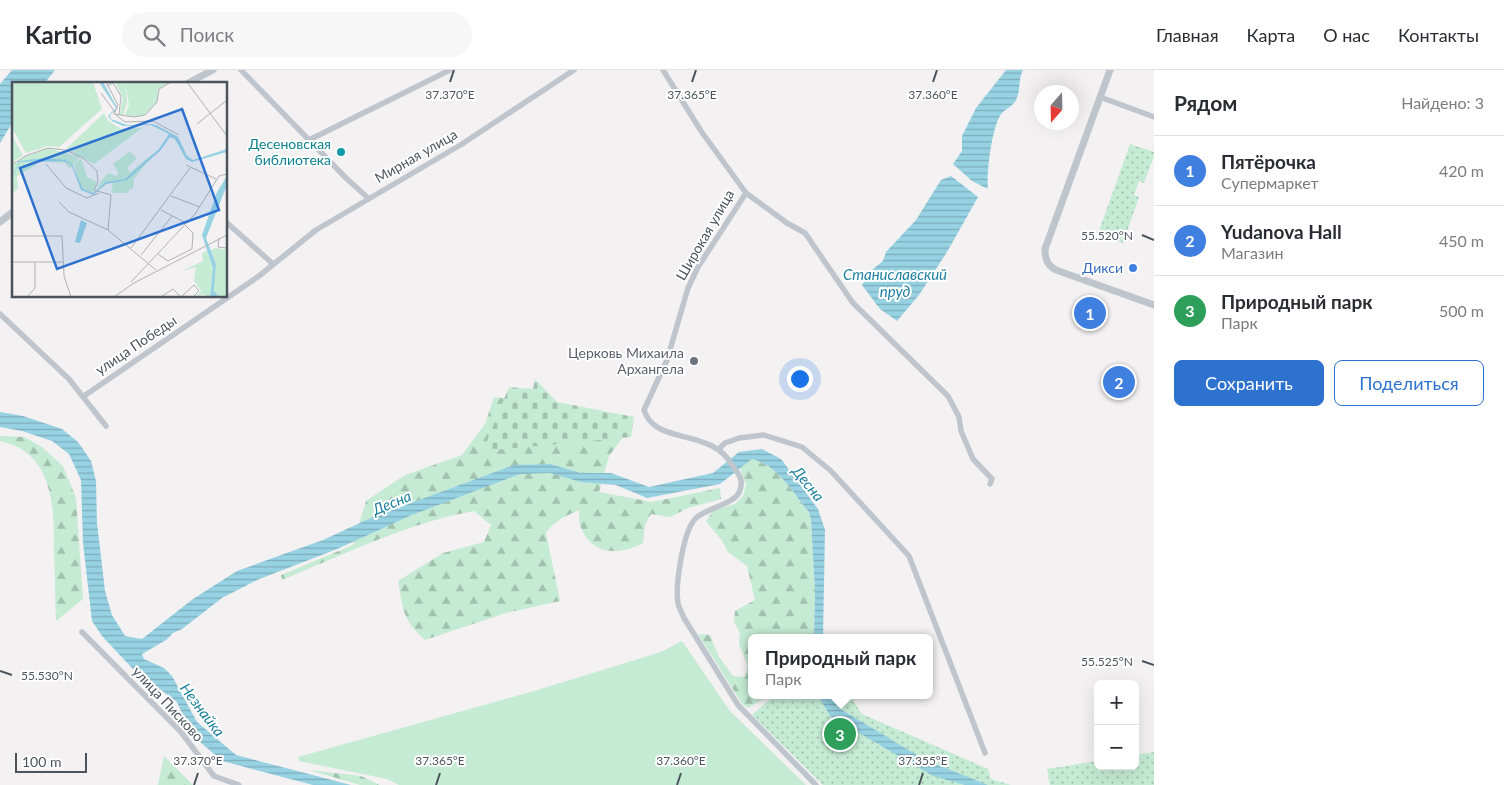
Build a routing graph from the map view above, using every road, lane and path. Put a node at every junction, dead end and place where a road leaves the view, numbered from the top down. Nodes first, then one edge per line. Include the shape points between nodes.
1 (213, 70) edge
2 (242, 70) edge
3 (450, 70) edge
4 (574, 70) edge
5 (662, 70) edge
6 (1110, 70) edge
7 (190, 82) edge
8 (1100, 97) junction
9 (1154, 117) edge
10 (311, 140) junction
11 (746, 193) junction
12 (368, 198) junction
13 (12, 213) edge
14 (0, 222) edge
15 (228, 224) edge
16 (273, 264) junction
17 (228, 298) edge
18 (228, 298) edge
19 (1154, 305) edge
20 (0, 314) edge
21 (84, 396) junction
22 (106, 426) dead end
23 (719, 448) junction
24 (990, 484) dead end
25 (82, 632) dead end
26 (985, 753) dead end
27 (223, 783) edge
28 (239, 785) edge
29 (816, 785) edge

1 - 7 street
2 - 10 street
3 - 10 street
4 - 12 street, Мирная улица via 462,144
5 - 11 street, Широкая улица
6 - 8 street
8 - 9 street
8 - 19 street via 1045,249 1045,258 1051,267
10 - 12 street
11 - 23 street, Широкая улица via 698,266 688,288 668,360 644,410 646,419 654,427
11 - 24 street via 805,233 853,303 948,396 973,459 992,479
12 - 16 street, Мирная улица via 316,230
13 - 14 street
15 - 16 street
16 - 17 street, улица Победы
18 - 21 street, улица Победы
20 - 21 street
21 - 22 street
23 - 26 street via 739,438 764,435 802,447 831,471 909,556
23 - 29 street via 729,458 741,480 739,494 702,512 691,525 679,575 678,604 738,705
25 - 27 street, улица Писково via 181,732
27 - 28 street, улица Писково

